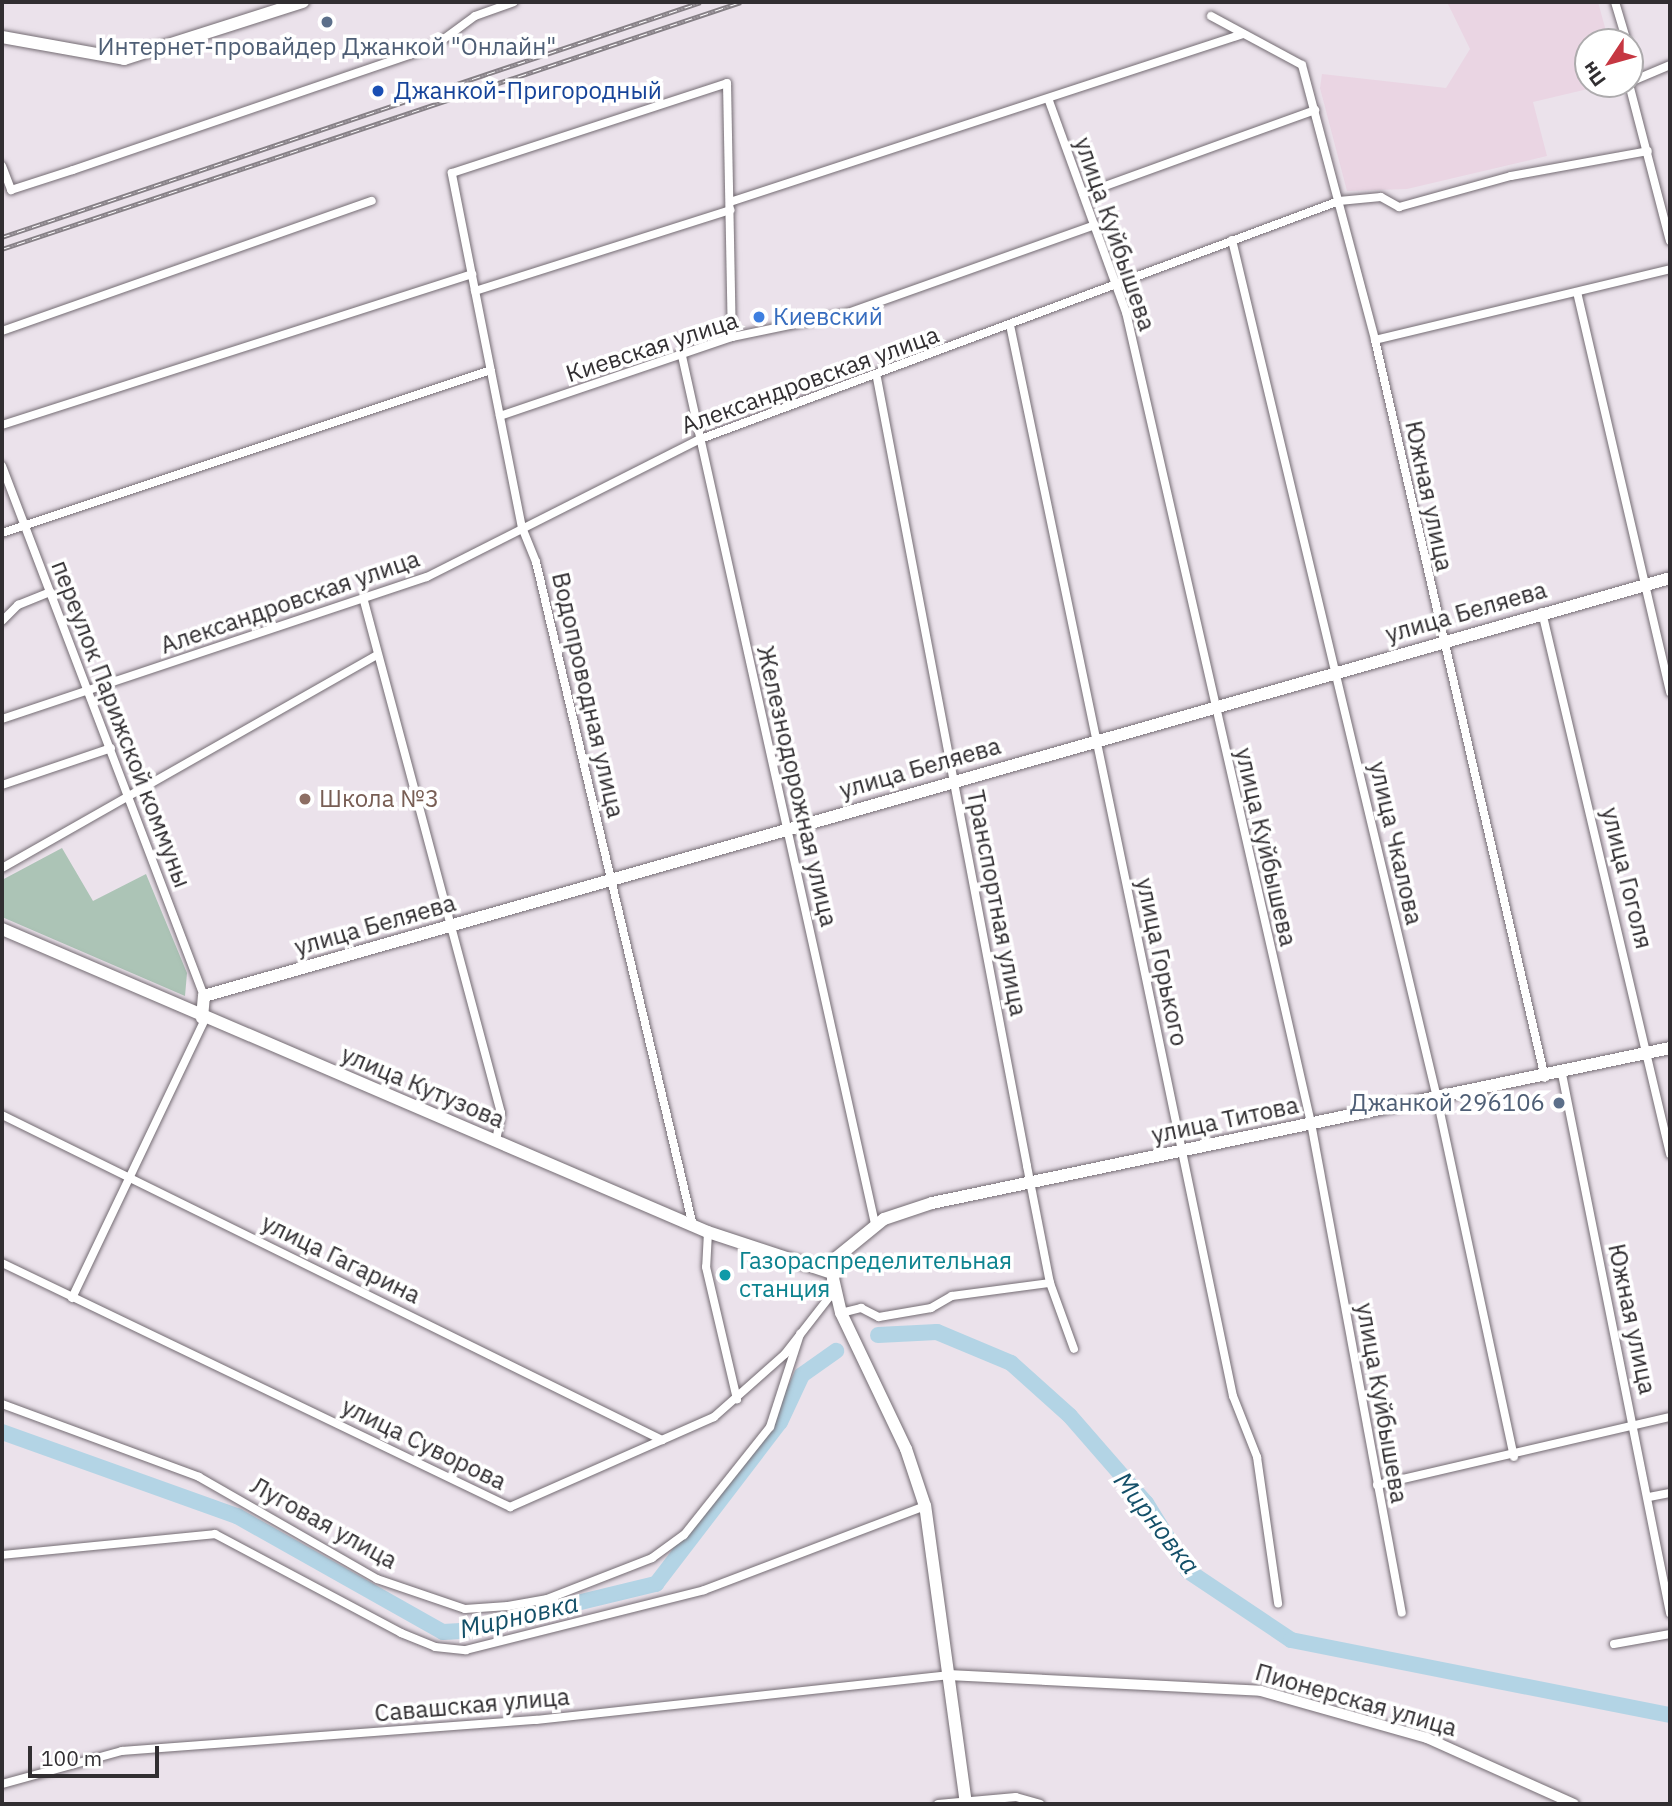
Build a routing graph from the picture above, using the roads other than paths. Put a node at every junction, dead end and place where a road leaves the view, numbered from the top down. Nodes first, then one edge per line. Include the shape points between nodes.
1 (303, 2) edge
2 (514, 2) edge
3 (1615, 2) edge
4 (1211, 16) dead end
5 (1623, 28) edge
6 (1243, 34) junction
7 (2, 37) edge
8 (1670, 65) edge
9 (1644, 76) edge
10 (1634, 98) edge
11 (1049, 101) junction
12 (1315, 110) junction
13 (1648, 151) junction
14 (2, 166) edge
15 (1083, 194) junction
16 (372, 201) dead end
17 (1339, 201) junction
18 (730, 206) junction
19 (1095, 225) junction
20 (1232, 240) junction
21 (1670, 241) edge
22 (1670, 270) edge
23 (472, 274) junction
24 (1117, 284) junction
25 (475, 291) junction
26 (1577, 292) junction
27 (1010, 325) junction
28 (2, 330) edge
29 (733, 337) junction
30 (1375, 340) junction
31 (682, 356) junction
32 (491, 370) junction
33 (877, 378) junction
34 (500, 416) junction
35 (2, 425) edge
36 (698, 440) junction
37 (2, 466) edge
38 (25, 525) junction
39 (522, 528) junction
40 (2, 533) edge
41 (1670, 578) edge
42 (1645, 584) junction
43 (50, 592) junction
44 (364, 601) junction
45 (1542, 612) junction
46 (2, 621) edge
47 (1442, 642) junction
48 (377, 655) junction
49 (1334, 670) junction
50 (88, 690) junction
51 (1670, 692) edge
52 (1213, 705) junction
53 (2, 719) edge
54 (1097, 738) junction
55 (111, 748) junction
56 (955, 779) junction
57 (2, 785) edge
58 (129, 796) junction
59 (788, 828) junction
60 (2, 867) edge
61 (612, 878) junction
62 (448, 926) junction
63 (2, 929) edge
64 (204, 996) junction
65 (203, 1018) junction
66 (1670, 1048) edge
67 (1651, 1053) junction
68 (1562, 1074) junction
69 (1545, 1078) junction
70 (1437, 1098) junction
71 (2, 1115) edge
72 (1311, 1123) junction
73 (496, 1141) junction
74 (1183, 1151) junction
75 (1670, 1154) edge
76 (130, 1177) junction
77 (1032, 1182) junction
78 (875, 1224) junction
79 (693, 1226) junction
80 (708, 1232) junction
81 (2, 1263) edge
82 (832, 1273) junction
83 (1051, 1283) junction
84 (834, 1292) junction
85 (72, 1298) junction
86 (841, 1313) junction
87 (800, 1334) junction
88 (1074, 1349) dead end
89 (737, 1399) junction
90 (2, 1404) edge
91 (1670, 1417) edge
92 (1634, 1425) junction
93 (662, 1440) junction
94 (1514, 1457) junction
95 (1377, 1485) junction
96 (1670, 1493) edge
97 (1648, 1497) junction
98 (925, 1506) junction
99 (2, 1555) edge
100 (1666, 1566) edge
101 (1278, 1603) dead end
102 (1402, 1613) dead end
103 (1670, 1613) edge
104 (1670, 1634) edge
105 (1614, 1644) dead end
106 (948, 1675) junction
107 (2, 1784) edge
108 (965, 1802) edge
109 (938, 1804) edge
110 (1040, 1804) edge
111 (1574, 1804) edge

1 - 7 main road via 124,59
2 - 14 street via 475,16 433,47 11,190
3 - 5 street
4 - 6 street, Южная улица
6 - 11 street
6 - 12 street, Южная улица via 1302,65
8 - 9 street
10 - 13 street
11 - 15 street, улица Куйбышева
11 - 18 street
12 - 15 street
12 - 17 street, Южная улица
13 - 17 street, Александровская улица via 1500,179 1399,207 1381,197
13 - 21 street
15 - 19 street, улица Куйбышева
16 - 28 street
17 - 20 street, Александровская улица
17 - 30 street, Южная улица
18 - 23 street, Водопроводная улица via 727,83 452,173
18 - 25 street
18 - 29 street
19 - 24 street, улица Куйбышева
19 - 29 street, Киевская улица via 848,313
20 - 24 street, Александровская улица
20 - 49 street, улица Чкалова
22 - 26 street
23 - 25 street, Водопроводная улица
23 - 35 street
24 - 27 street, Александровская улица
24 - 52 street, улица Куйбышева
25 - 32 street, Водопроводная улица
26 - 30 street
26 - 42 street
27 - 33 street, Александровская улица
27 - 54 street, улица Горького
29 - 31 street, Киевская улица
30 - 47 street, Южная улица
31 - 34 street, Киевская улица
31 - 36 street, Железнодорожная улица
32 - 34 street, Водопроводная улица
32 - 38 street
33 - 36 street, Александровская улица
33 - 56 street, Транспортная улица
34 - 39 street, Водопроводная улица
36 - 39 street, Александровская улица
36 - 59 street, Железнодорожная улица
37 - 38 street, переулок Парижской коммуны
38 - 40 street
38 - 43 street, переулок Парижской коммуны
39 - 44 street, Александровская улица
39 - 61 street, Водопроводная улица via 536,562
41 - 42 main road, улица Беляева
42 - 45 main road, улица Беляева
42 - 51 street
43 - 46 street via 18,605
43 - 50 street, переулок Парижской коммуны
44 - 48 street
44 - 50 street, Александровская улица
45 - 47 main road, улица Беляева
45 - 67 street, улица Гоголя
47 - 49 main road, улица Беляева
47 - 69 street, Южная улица
48 - 58 street
48 - 62 street
49 - 52 main road, улица Беляева
49 - 70 street, улица Чкалова
50 - 53 street, Александровская улица
50 - 55 street, переулок Парижской коммуны
52 - 54 main road, улица Беляева
52 - 72 street, улица Куйбышева
54 - 56 main road, улица Беляева
54 - 74 street, улица Горького
55 - 57 street
55 - 58 street, переулок Парижской коммуны
56 - 59 main road, улица Беляева
56 - 77 street, Транспортная улица
58 - 60 street
58 - 64 street, переулок Парижской коммуны
59 - 61 main road, улица Беляева
59 - 78 street, Железнодорожная улица
61 - 62 main road, улица Беляева
61 - 79 street, Водопроводная улица
62 - 64 main road, улица Беляева
62 - 73 street via 501,1113
63 - 65 main road, улица Кутузова
64 - 65 main road
65 - 73 main road, улица Кутузова
65 - 76 street
66 - 67 main road, улица Титова
67 - 68 main road, улица Титова
67 - 75 street, улица Гоголя
68 - 69 main road, улица Титова
68 - 92 street, Южная улица
69 - 70 main road, улица Титова
70 - 72 main road, улица Титова
70 - 94 street, улица Чкалова
71 - 76 street, улица Гагарина
72 - 74 main road, улица Титова
72 - 95 street, улица Куйбышева
73 - 79 main road, улица Кутузова
74 - 77 main road, улица Титова
74 - 101 street, улица Горького via 1233,1396 1257,1457
76 - 85 street
76 - 93 street, улица Гагарина
77 - 78 main road, улица Титова via 932,1203
77 - 83 street, Транспортная улица
78 - 82 main road, улица Титова via 836,1258
79 - 80 main road, улица Кутузова
80 - 82 main road, улица Кутузова
80 - 89 street via 706,1267
81 - 85 street, улица Суворова
82 - 84 main road
83 - 86 street via 952,1296 931,1308 879,1317 862,1308
83 - 88 street, Транспортная улица
84 - 86 main road
84 - 87 street, улица Суворова
85 - 93 street, улица Суворова via 510,1507
86 - 98 main road via 906,1449
87 - 89 street, улица Суворова
87 - 90 street, Луговая улица via 770,1427 684,1535 652,1558 547,1599 508,1606 465,1609 376,1579 199,1478
89 - 93 street, улица Суворова
91 - 92 street
92 - 94 street
92 - 97 street, Южная улица
94 - 95 street
95 - 102 street, улица Куйбышева
96 - 97 street
97 - 100 street, Южная улица
98 - 99 street via 704,1590 466,1650 435,1647 401,1633 215,1534
98 - 106 main road
100 - 103 street, Южная улица
104 - 105 street
106 - 107 street, Савашская улица via 536,1720 122,1751
106 - 108 main road
106 - 111 street, Пионерская улица via 1261,1690 1427,1738
108 - 109 street
108 - 110 street via 1016,1797

